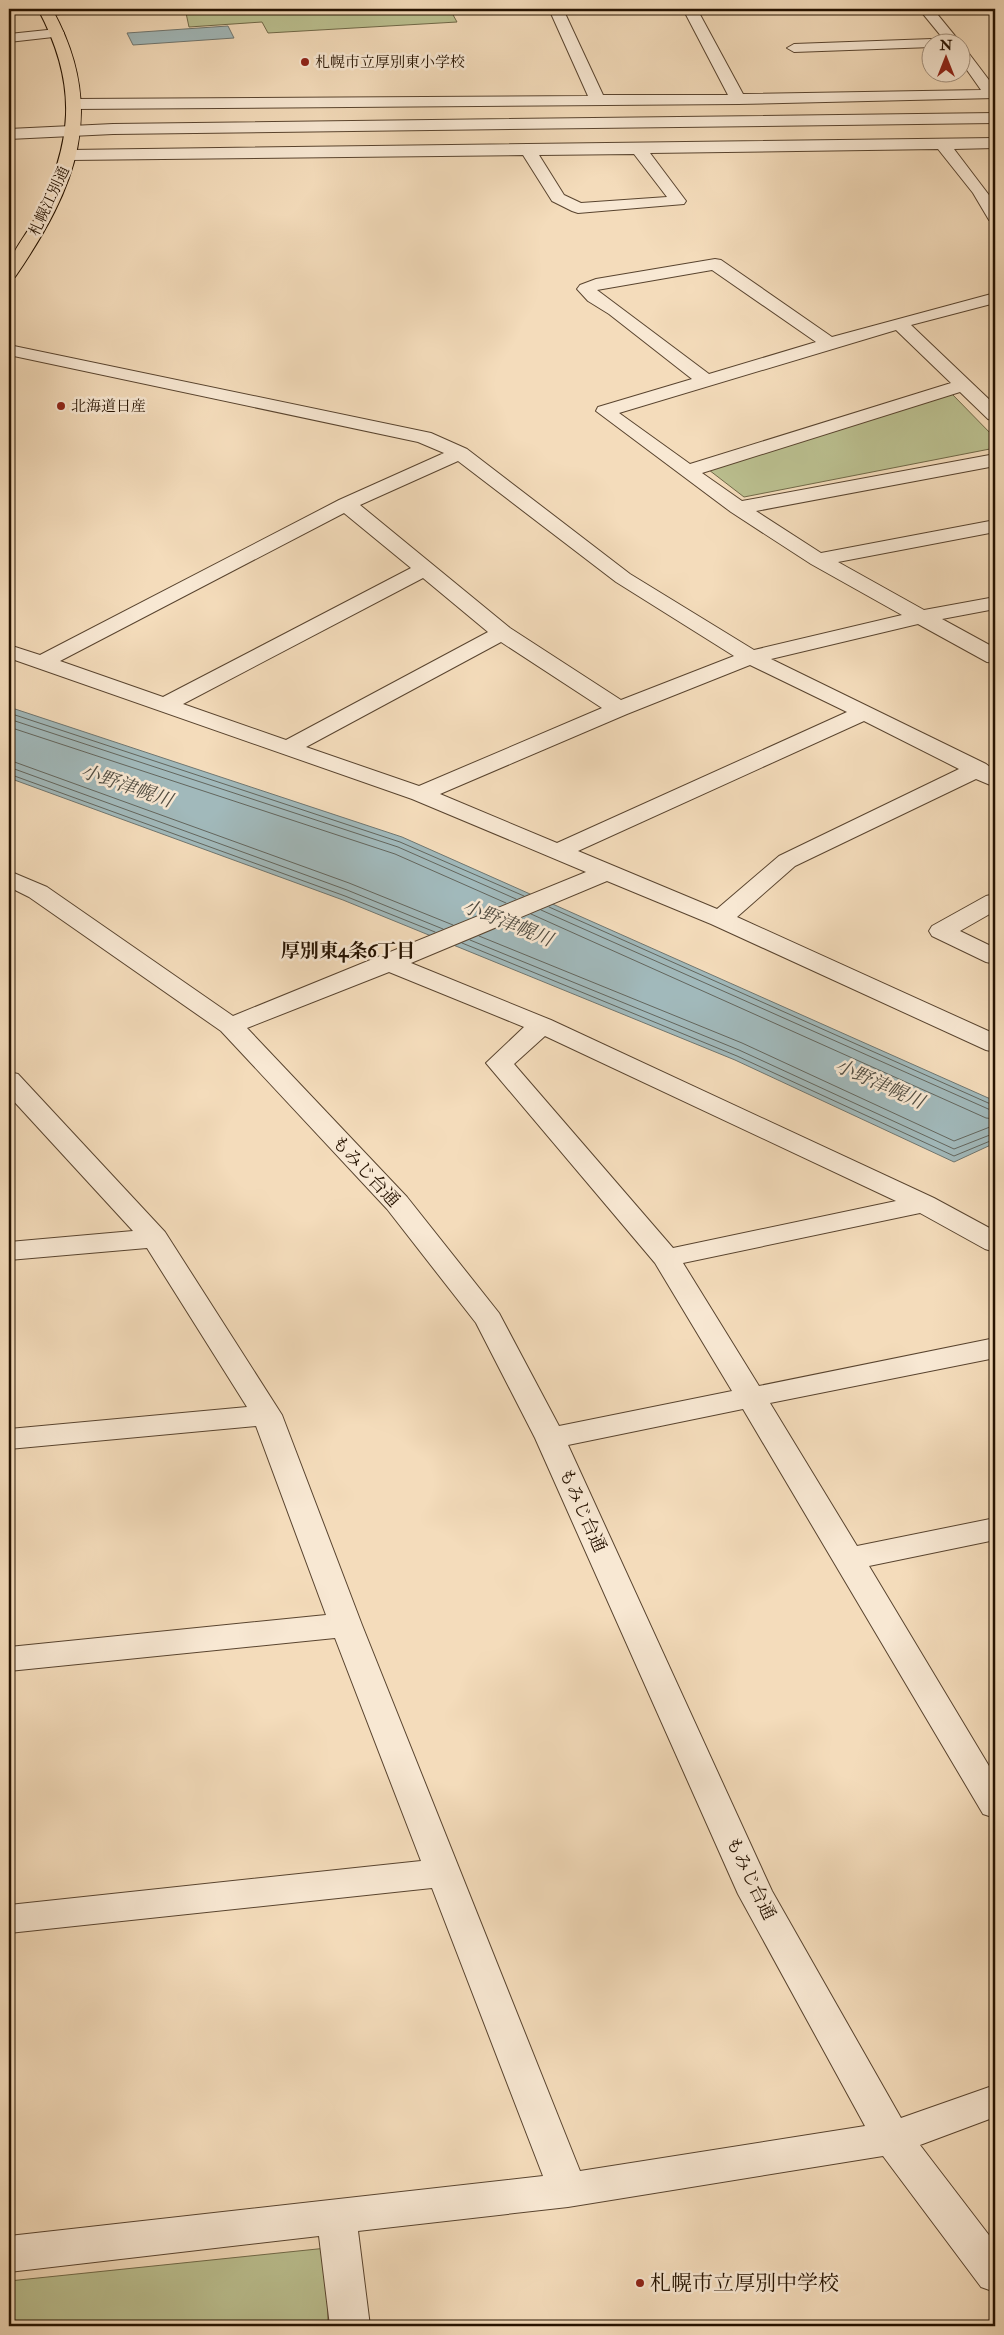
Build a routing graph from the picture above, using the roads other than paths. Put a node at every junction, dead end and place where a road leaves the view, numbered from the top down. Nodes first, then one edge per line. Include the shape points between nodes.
1 (45, 9) edge
2 (67, 9) edge
3 (556, 9) edge
4 (690, 9) edge
5 (926, 9) edge
6 (944, 32) edge
7 (57, 33) junction
8 (9, 38) edge
9 (922, 43) edge
10 (794, 48) dead end
11 (972, 66) edge
12 (994, 94) edge
13 (738, 99) junction
14 (598, 100) junction
15 (74, 104) junction
16 (995, 118) edge
17 (73, 130) junction
18 (9, 134) edge
19 (995, 143) edge
20 (943, 145) junction
21 (639, 149) junction
22 (528, 150) junction
23 (70, 154) junction
24 (987, 191) edge
25 (995, 216) edge
26 (9, 273) edge
27 (995, 298) edge
28 (899, 324) junction
29 (830, 344) junction
30 (9, 350) edge
31 (706, 381) junction
32 (964, 385) junction
33 (995, 415) edge
34 (460, 453) junction
35 (995, 460) edge
36 (688, 471) junction
37 (346, 504) junction
38 (738, 508) junction
39 (995, 526) edge
40 (818, 560) junction
41 (424, 569) junction
42 (995, 603) edge
43 (924, 616) junction
44 (502, 633) junction
45 (9, 651) edge
46 (995, 656) edge
47 (751, 657) junction
48 (42, 662) junction
49 (168, 704) junction
50 (619, 709) junction
51 (865, 712) junction
52 (287, 748) junction
53 (987, 774) edge
54 (420, 794) junction
55 (556, 852) junction
56 (607, 872) junction
57 (9, 878) edge
58 (995, 901) edge
59 (720, 919) junction
60 (995, 957) edge
61 (389, 963) junction
62 (542, 1025) junction
63 (230, 1026) junction
64 (995, 1044) edge
65 (11, 1084) edge
66 (924, 1204) junction
67 (155, 1238) junction
68 (995, 1243) edge
69 (9, 1251) edge
70 (666, 1258) junction
71 (995, 1348) edge
72 (750, 1398) junction
73 (267, 1415) junction
74 (550, 1438) junction
75 (9, 1439) edge
76 (995, 1529) edge
77 (849, 1558) junction
78 (346, 1625) junction
79 (9, 1659) edge
80 (995, 1805) edge
81 (444, 1873) junction
82 (9, 1919) edge
83 (995, 2101) edge
84 (892, 2138) junction
85 (568, 2190) junction
86 (336, 2215) junction
87 (9, 2254) edge
88 (995, 2274) edge
89 (350, 2326) edge

1 - 2 street
1 - 7 highway, 札幌江別通
3 - 14 street
4 - 13 street
5 - 6 street
7 - 8 street
7 - 15 highway, 札幌江別通 via 66,57
9 - 10 street
11 - 12 street
12 - 13 street
13 - 14 street
14 - 15 street
15 - 17 highway, 札幌江別通
16 - 17 street
17 - 18 street
17 - 23 highway, 札幌江別通
19 - 20 street
20 - 21 street
20 - 24 street
21 - 22 street
21 - 22 street via 678,201 578,208 558,198
22 - 23 street
23 - 26 highway, 札幌江別通 via 66,171 45,217
24 - 25 street
27 - 28 street
28 - 29 street
28 - 32 street
29 - 31 street
29 - 31 street via 716,264 596,284 586,289
30 - 34 street via 424,437
31 - 36 street via 605,411
32 - 33 street
32 - 36 street
34 - 37 street
34 - 47 street via 623,578
35 - 38 street
36 - 38 street
37 - 41 street
37 - 48 street
38 - 40 street
39 - 40 street
40 - 43 street
41 - 44 street
41 - 49 street
42 - 43 street
43 - 46 street
43 - 47 street
44 - 50 street
44 - 52 street
45 - 48 street
47 - 50 street
47 - 51 street
48 - 49 street
49 - 52 street
50 - 54 street
51 - 53 street
51 - 55 street
52 - 54 street
53 - 59 street via 787,861
54 - 55 street
55 - 56 street
56 - 59 street
56 - 61 street
57 - 63 street, もみじ台通 via 38,892
58 - 60 street via 941,931
59 - 64 street
61 - 62 street
61 - 63 street
62 - 66 street
62 - 70 street via 498,1063
63 - 74 street, もみじ台通 via 398,1203 488,1320
65 - 67 street
66 - 68 street
66 - 70 street
67 - 69 street
67 - 73 street
70 - 72 street
71 - 72 street
72 - 74 street
72 - 77 street
73 - 75 street
73 - 78 street
74 - 84 street, もみじ台通 via 756,1894
76 - 77 street
77 - 80 street
78 - 79 street
78 - 81 street
81 - 82 street
81 - 85 street
83 - 84 street
84 - 85 street
84 - 88 street, もみじ台通
85 - 86 street
86 - 87 street
86 - 89 street

